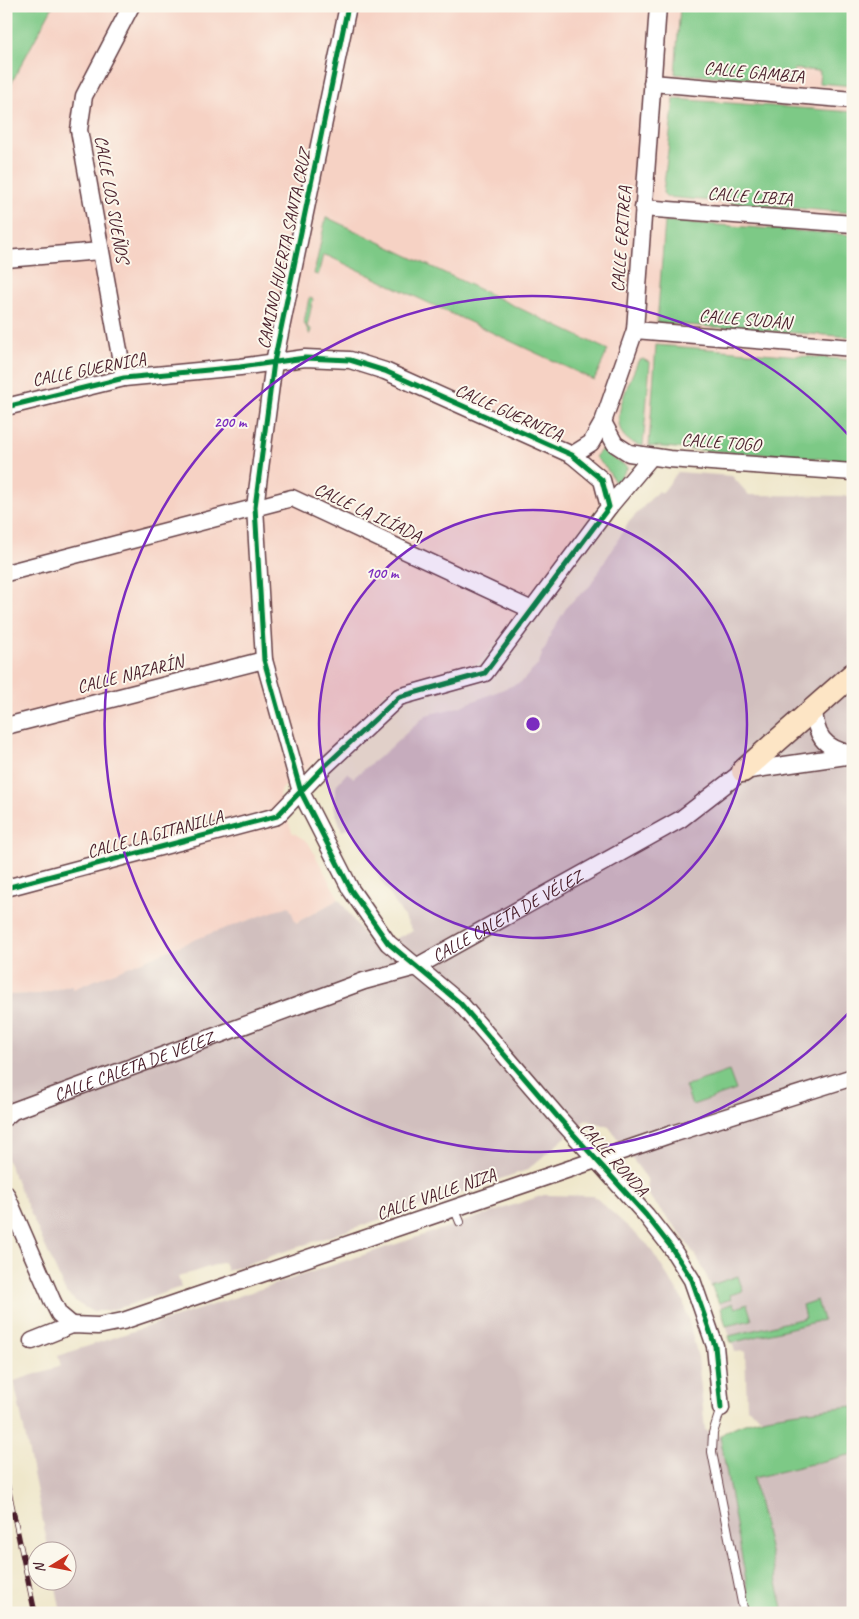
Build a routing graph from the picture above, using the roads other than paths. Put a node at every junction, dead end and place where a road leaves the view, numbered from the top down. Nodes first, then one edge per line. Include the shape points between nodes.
1 (131, 6) edge
2 (348, 6) edge
3 (658, 6) edge
4 (652, 84) junction
5 (853, 100) edge
6 (643, 208) junction
7 (853, 224) edge
8 (100, 251) junction
9 (6, 259) edge
10 (635, 330) junction
11 (853, 348) edge
12 (274, 362) junction
13 (124, 378) junction
14 (6, 407) edge
15 (603, 422) junction
16 (572, 455) junction
17 (651, 457) junction
18 (853, 472) edge
19 (609, 507) junction
20 (255, 508) junction
21 (6, 573) edge
22 (532, 610) junction
23 (264, 660) junction
24 (853, 674) edge
25 (814, 708) junction
26 (6, 726) edge
27 (853, 755) edge
28 (742, 771) junction
29 (301, 792) junction
30 (6, 888) edge
31 (416, 967) junction
32 (853, 1077) edge
33 (6, 1117) edge
34 (595, 1160) junction
35 (6, 1194) edge
36 (72, 1325) junction
37 (32, 1341) dead end
38 (721, 1408) joint
39 (744, 1613) edge

1 - 8 street, CALLE LOS SUEÑOS via 84,96 81,113 79,130
2 - 12 street, CAMINO HUERTA SANTA CRUZ
3 - 4 street, CALLE ERITREA
4 - 5 street, CALLE GAMBIA
4 - 6 street, CALLE ERITREA
6 - 7 street, CALLE LIBIA
6 - 10 street, CALLE ERITREA
8 - 9 street
8 - 13 street, CALLE LOS SUEÑOS
10 - 11 street, CALLE SUDÁN
10 - 15 street, CALLE ERITREA
12 - 13 street, CALLE GUERNICA
12 - 16 street, CALLE GUERNICA via 306,358 350,360 385,370
12 - 20 street, CAMINO HUERTA SANTA CRUZ
13 - 14 street, CALLE GUERNICA
15 - 16 street, CALLE ERITREA via 591,443
15 - 17 street, CALLE TOGO via 615,444 629,453
16 - 19 street, CALLE GUERNICA via 602,480
17 - 18 street, CALLE TOGO
17 - 19 street
19 - 22 street
20 - 21 street, CALLE LA ILÍADA
20 - 22 street, CALLE LA ILÍADA via 292,498
20 - 23 street, CAMINO HUERTA SANTA CRUZ
22 - 29 street via 485,673 399,697
23 - 26 street, CALLE NAZARÍN
23 - 29 street, CAMINO HUERTA SANTA CRUZ
24 - 25 street, CALLE CALETA DE VÉLEZ
25 - 27 street via 815,722 824,743 835,751
25 - 28 street, CALLE CALETA DE VÉLEZ
27 - 28 street
28 - 31 street, CALLE CALETA DE VÉLEZ via 681,819
29 - 30 street, CALLE LA GITANILLA via 277,816
29 - 31 street, CAMINO HUERTA SANTA CRUZ via 351,890 388,943
31 - 33 street, CALLE CALETA DE VÉLEZ via 364,981 13,1111
31 - 34 street, CALLE RONDA via 460,1003
32 - 34 street, CALLE VALLE NIZA
34 - 36 street, CALLE VALLE NIZA via 458,1216 123,1321 98,1326
34 - 38 street, CALLE RONDA via 646,1215 692,1280 715,1346
35 - 36 street via 52,1300
36 - 37 street, CALLE VALLE NIZA
38 - 39 lane via 713,1433 712,1452

